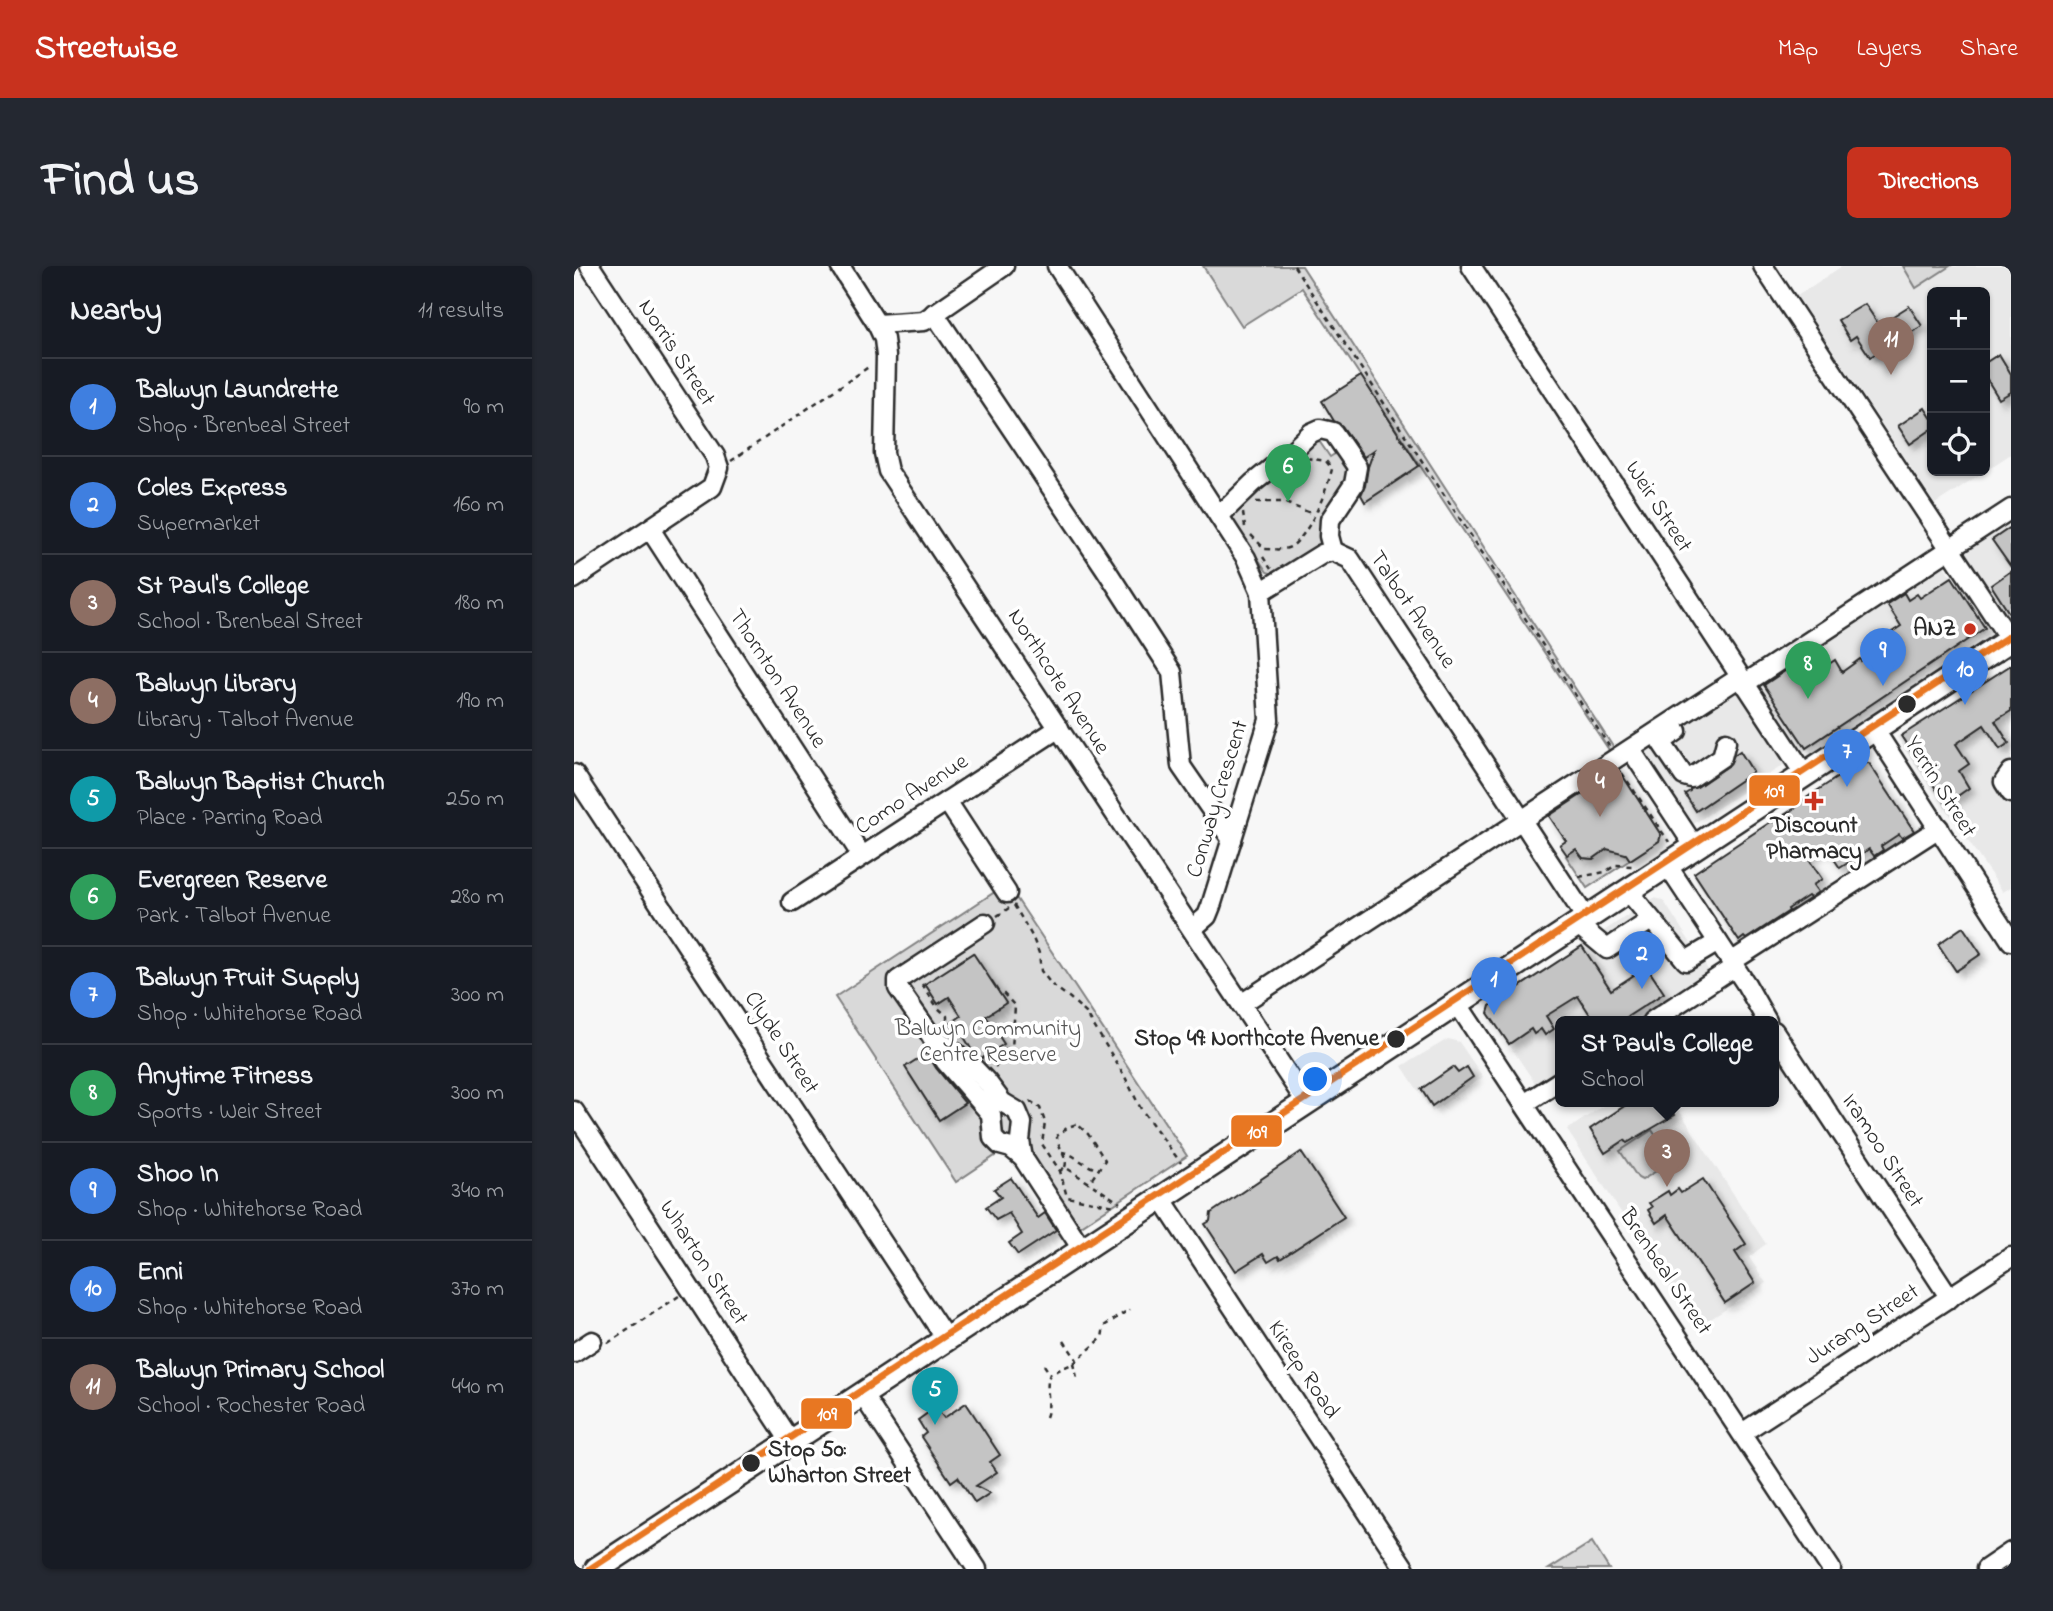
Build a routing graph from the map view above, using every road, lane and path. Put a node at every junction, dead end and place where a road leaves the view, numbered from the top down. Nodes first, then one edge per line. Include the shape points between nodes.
1 (590, 266) edge
2 (840, 266) edge
3 (1004, 266) edge
4 (1057, 266) edge
5 (1294, 266) edge
6 (1471, 266) edge
7 (1763, 266) edge
8 (934, 313) junction
9 (877, 324) junction
10 (886, 356) junction
11 (1306, 458) dead end
12 (719, 468) junction
13 (2011, 509) edge
14 (1224, 511) junction
15 (1322, 517) junction
16 (650, 528) junction
17 (1246, 531) dead end
18 (1949, 549) junction
19 (1333, 551) junction
20 (574, 579) edge
21 (1261, 592) junction
22 (2010, 639) edge
23 (1742, 680) junction
24 (1059, 728) junction
25 (1874, 729) junction
26 (1677, 731) dead end
27 (1726, 742) dead end
28 (1624, 754) junction
29 (2011, 772) edge
30 (574, 774) edge
31 (1805, 775) junction
32 (2011, 793) edge
33 (947, 801) junction
34 (1522, 820) junction
35 (1939, 828) junction
36 (1661, 838) dead end
37 (1232, 840) junction
38 (1695, 847) junction
39 (862, 856) junction
40 (1667, 865) junction
41 (1632, 866) dead end
42 (1562, 881) junction
43 (1628, 891) junction
44 (1007, 893) dead end
45 (792, 902) dead end
46 (1651, 920) junction
47 (1582, 921) junction
48 (985, 923) joint
49 (1192, 929) junction
50 (2011, 941) edge
51 (1718, 942) junction
52 (1733, 964) junction
53 (912, 970) junction
54 (999, 993) dead end
55 (1241, 1003) junction
56 (1457, 1003) junction
57 (1659, 1016) edge
58 (1765, 1016) edge
59 (930, 1034) junction
60 (954, 1034) dead end
61 (1779, 1039) edge
62 (990, 1072) dead end
63 (1555, 1084) edge
64 (1306, 1102) junction
65 (1524, 1104) junction
66 (1040, 1108) dead end
67 (574, 1111) edge
68 (1062, 1152) junction
69 (1023, 1158) junction
70 (1065, 1167) junction
71 (1100, 1169) junction
72 (1060, 1171) junction
73 (1188, 1180) junction
74 (1089, 1183) junction
75 (1161, 1198) junction
76 (1120, 1203) dead end
77 (1115, 1206) dead end
78 (1083, 1250) junction
79 (2011, 1257) edge
80 (690, 1288) junction
81 (1950, 1298) junction
82 (1130, 1309) dead end
83 (946, 1339) junction
84 (592, 1341) joint
85 (1064, 1341) dead end
86 (574, 1353) edge
87 (1076, 1361) junction
88 (1044, 1365) dead end
89 (1050, 1374) junction
90 (1077, 1378) dead end
91 (862, 1394) junction
92 (1046, 1417) dead end
93 (1742, 1433) junction
94 (790, 1441) junction
95 (2011, 1552) edge
96 (597, 1569) edge
97 (976, 1569) edge
98 (1405, 1569) edge
99 (1831, 1569) edge
100 (1986, 1569) edge

1 - 12 street, Norris Street
2 - 9 street, Northcote Avenue
3 - 8 street
4 - 14 street
5 - 28 path
6 - 23 street, Weir Street
7 - 18 street
8 - 9 street via 924,321
8 - 37 street via 1172,672 1181,766
9 - 10 street, Northcote Avenue
10 - 12 path
10 - 24 street, Northcote Avenue via 884,453 888,471
11 - 15 path via 1326,461 1332,469
12 - 16 street via 712,487
13 - 18 street
14 - 15 path via 1257,502 1283,502
14 - 15 street via 1320,429 1333,432 1357,467 1354,484
14 - 21 street
15 - 17 path via 1284,549 1265,549
15 - 19 street
16 - 20 street
16 - 39 street, Thornton Avenue
18 - 22 street
18 - 23 street
19 - 21 street, Talbot Avenue
19 - 34 street, Talbot Avenue via 1350,559
21 - 37 street, Conway Crescent via 1269,720
22 - 25 main road
23 - 28 street
23 - 31 street, Weir Street
24 - 33 street, Como Avenue
24 - 49 street, Northcote Avenue
25 - 31 main road
25 - 35 street, Yerrin Street
26 - 27 street via 1661,742 1684,776 1691,778 1722,757
28 - 34 street
28 - 36 path via 1618,767 1669,842
28 - 38 street
29 - 32 street via 2004,782
30 - 83 street, Clyde Street
31 - 38 main road
33 - 39 street, Como Avenue
33 - 44 street
34 - 42 street, Talbot Avenue
34 - 55 street
35 - 50 street, Yerrin Street
35 - 52 street
37 - 49 street, Conway Crescent via 1212,906
38 - 40 main road
39 - 45 street, Como Avenue
40 - 43 main road
40 - 51 street
41 - 42 path via 1616,864 1605,872
42 - 47 street, Talbot Avenue
43 - 46 street
43 - 47 main road
46 - 47 street, Talbot Avenue via 1607,948
46 - 51 street via 1686,961
47 - 56 main road
48 - 53 street
48 - 73 path via 1014,905 1039,953 1041,971 1086,1013
49 - 55 street, Northcote Avenue
51 - 52 street
52 - 57 street
52 - 58 street
53 - 59 street via 898,980 898,988
53 - 60 path via 947,1016
54 - 62 path via 1015,1006 1015,1027 1012,1048
55 - 64 street, Northcote Avenue
56 - 64 main road
56 - 65 street, Brenbeal Street
59 - 69 street via 945,1061 991,1114 993,1139
59 - 69 street via 968,1062 1002,1102 1017,1111
61 - 81 street, Iramoo Street
63 - 65 street
64 - 73 main road
65 - 93 street, Brenbeal Street
66 - 72 path via 1045,1122 1042,1144
67 - 80 street, Wharton Street
68 - 70 path
68 - 71 path
68 - 71 path via 1057,1136 1077,1124 1105,1160
69 - 78 street
70 - 72 path
70 - 74 path
71 - 74 path
72 - 77 path via 1067,1197
73 - 75 main road
74 - 76 path
75 - 78 main road
75 - 98 street, Kireep Road
78 - 83 main road
79 - 81 street, Jurang Street
80 - 84 path via 602,1347
80 - 94 street, Wharton Street
81 - 93 street, Jurang Street
82 - 87 path via 1104,1326 1102,1338
83 - 91 main road
84 - 86 street
85 - 87 path
87 - 89 path
87 - 90 path
88 - 89 path
89 - 92 path
91 - 94 main road
91 - 97 street
93 - 99 street, Brenbeal Street
94 - 96 main road
95 - 100 street

